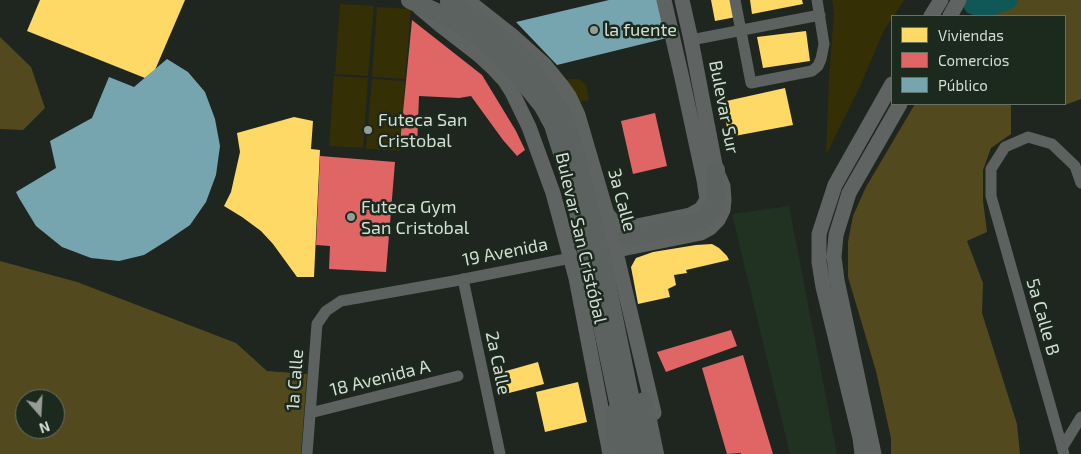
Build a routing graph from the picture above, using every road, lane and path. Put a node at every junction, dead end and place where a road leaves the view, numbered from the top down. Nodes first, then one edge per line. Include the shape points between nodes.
1 (467, 0) edge
2 (664, 0) edge
3 (682, 0) edge
4 (735, 0) edge
5 (817, 0) edge
6 (940, 0) edge
7 (959, 0) edge
8 (412, 1) edge
9 (445, 5) edge
10 (820, 15) junction
11 (932, 15) edge
12 (951, 15) edge
13 (741, 30) junction
14 (692, 40) junction
15 (521, 79) junction
16 (891, 86) edge
17 (899, 105) edge
18 (580, 119) junction
19 (537, 147) junction
20 (710, 175) junction
21 (1081, 183) edge
22 (568, 212) dead end
23 (607, 214) junction
24 (718, 220) joint
25 (622, 245) junction
26 (571, 258) junction
27 (462, 279) junction
28 (606, 280) junction
29 (326, 311) joint
30 (639, 349) junction
31 (593, 370) junction
32 (458, 376) dead end
33 (856, 396) junction
34 (617, 398) junction
35 (310, 413) junction
36 (1081, 416) edge
37 (1063, 451) edge
38 (307, 454) edge
39 (500, 454) edge
40 (610, 454) edge
41 (618, 454) edge
42 (629, 454) edge
43 (642, 454) edge
44 (655, 454) edge
45 (662, 454) edge
46 (862, 454) edge
47 (874, 454) edge

1 - 18 main road, 3a Calle via 544,64 569,96
2 - 20 main road, Bulevar Sur
3 - 14 main road, Bulevar Sur
4 - 13 street
5 - 10 street
6 - 11 main road
7 - 12 main road
8 - 9 main road, Bulevar San Cristóbal
8 - 19 main road via 479,54 505,81 518,102
9 - 15 main road, Bulevar San Cristóbal, bridge
9 - 28 main road, Bulevar San Cristóbal, bridge via 483,24 507,44 532,68 562,114 587,195
10 - 13 street
10 - 13 street via 824,44 818,66 812,71 762,81 751,83
13 - 14 street
14 - 20 main road, Bulevar Sur
15 - 22 main road via 550,148
15 - 34 main road, Bulevar San Cristóbal, bridge via 553,125 573,188
16 - 33 main road via 835,184 819,234 823,287
17 - 33 main road via 849,193 836,235 834,257
18 - 19 main road via 541,135
18 - 23 main road, 3a Calle
19 - 26 main road
20 - 23 main road via 707,200 701,209 690,215 625,227
20 - 24 main road, Bulevar Sur via 723,186 723,210
20 - 25 main road via 716,197 704,219
21 - 37 street, 5a Calle B via 1075,166 1052,144 1028,138 1005,147 991,169 991,196
23 - 25 main road, 3a Calle
24 - 25 main road, 19 Avenida via 701,233
25 - 26 main road, 19 Avenida
25 - 30 main road, 3a Calle
26 - 27 street, 19 Avenida
26 - 31 main road
27 - 29 street, 19 Avenida via 341,301
27 - 39 street, 2a Calle
28 - 43 main road, Bulevar San Cristóbal, bridge
28 - 44 main road, bridge via 630,337
29 - 35 street, 1a Calle via 317,324
30 - 31 main road via 629,344 613,347
30 - 45 main road, 3a Calle
31 - 40 main road
32 - 35 street, 18 Avenida A
33 - 46 main road
33 - 47 main road
34 - 41 main road
34 - 42 main road, Bulevar San Cristóbal, bridge
35 - 38 street, 1a Calle
36 - 37 street

